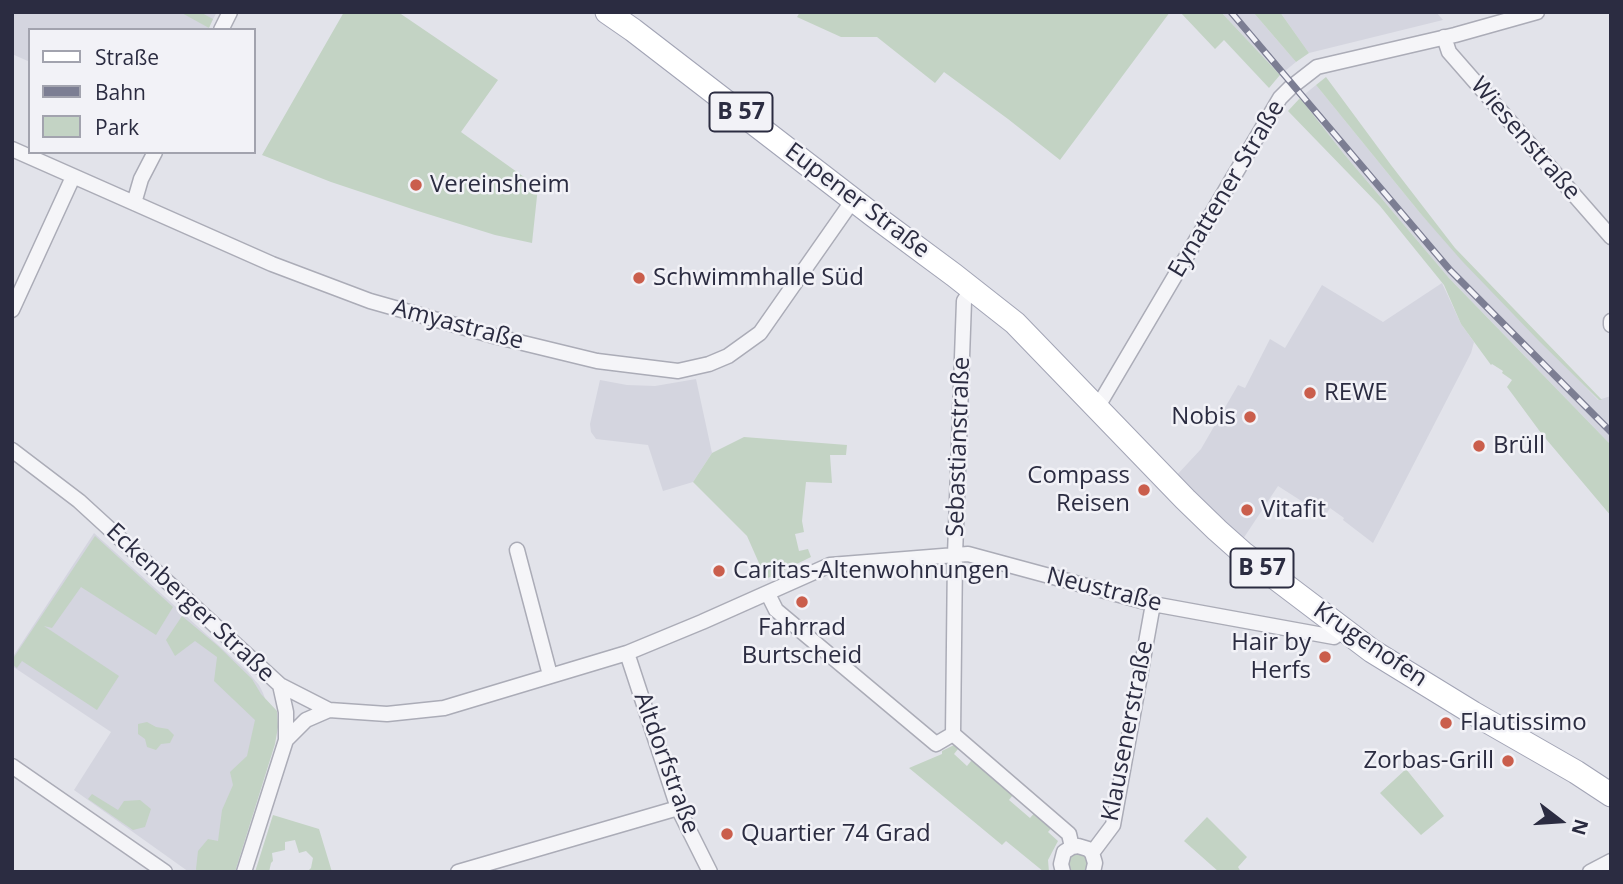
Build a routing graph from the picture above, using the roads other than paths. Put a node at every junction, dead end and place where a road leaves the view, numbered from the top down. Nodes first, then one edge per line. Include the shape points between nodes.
1 (230, 12) edge
2 (607, 12) edge
3 (1537, 12) edge
4 (221, 28) edge
5 (1444, 37) junction
6 (12, 149) edge
7 (154, 154) edge
8 (73, 177) junction
9 (853, 200) junction
10 (134, 203) junction
11 (1611, 237) edge
12 (972, 289) junction
13 (12, 310) edge
14 (1097, 408) junction
15 (12, 450) edge
16 (517, 550) dead end
17 (955, 555) junction
18 (768, 594) junction
19 (1153, 604) junction
20 (1344, 630) junction
21 (627, 653) junction
22 (550, 675) junction
23 (280, 685) junction
24 (329, 710) junction
25 (953, 734) junction
26 (286, 740) junction
27 (12, 766) edge
28 (1611, 795) edge
29 (678, 808) junction
30 (1072, 847) junction
31 (1092, 853) junction
32 (1611, 860) edge
33 (165, 872) edge
34 (244, 872) edge
35 (458, 872) edge
36 (710, 872) edge
37 (1063, 872) edge
38 (1093, 872) edge
39 (1590, 872) edge

1 - 4 street
2 - 9 main road, Eupener Straße / B 57
3 - 5 street, Eynattener Straße
5 - 11 street, Wiesenstraße via 1449,52
5 - 14 street, Eynattener Straße via 1317,67 1280,98
6 - 8 street, Amyastraße
7 - 10 street
8 - 10 street, Amyastraße
8 - 13 street
9 - 10 street, Amyastraße via 760,333 728,356 678,371 597,361 370,301
9 - 12 main road, Eupener Straße / B 57
12 - 14 main road, Krugenofen / B 57 via 1014,323
12 - 17 street, Sebastianstraße via 964,301
14 - 20 main road, Krugenofen / B 57 via 1217,530
15 - 23 street, Eckenberger Straße via 79,501
16 - 22 street
17 - 18 street, Neustraße via 830,565
17 - 19 street, Neustraße via 968,554
17 - 25 street, Sebastianstraße
18 - 21 street, Neustraße
18 - 25 street via 776,610 936,744
19 - 20 street, Neustraße via 1334,637
19 - 31 street, Klausenerstraße via 1113,825
20 - 28 main road, Krugenofen / B 57
21 - 22 street, Eckenberger Straße
21 - 29 street, Altdorfstraße
22 - 24 street, Eckenberger Straße via 444,708 387,714
23 - 24 street, Eckenberger Straße
23 - 26 street
24 - 26 street via 306,720
25 - 30 street via 1069,834
26 - 34 street
27 - 33 street
29 - 35 street
29 - 36 street, Altdorfstraße
30 - 31 street
30 - 37 street via 1061,858
31 - 38 street
32 - 39 street

